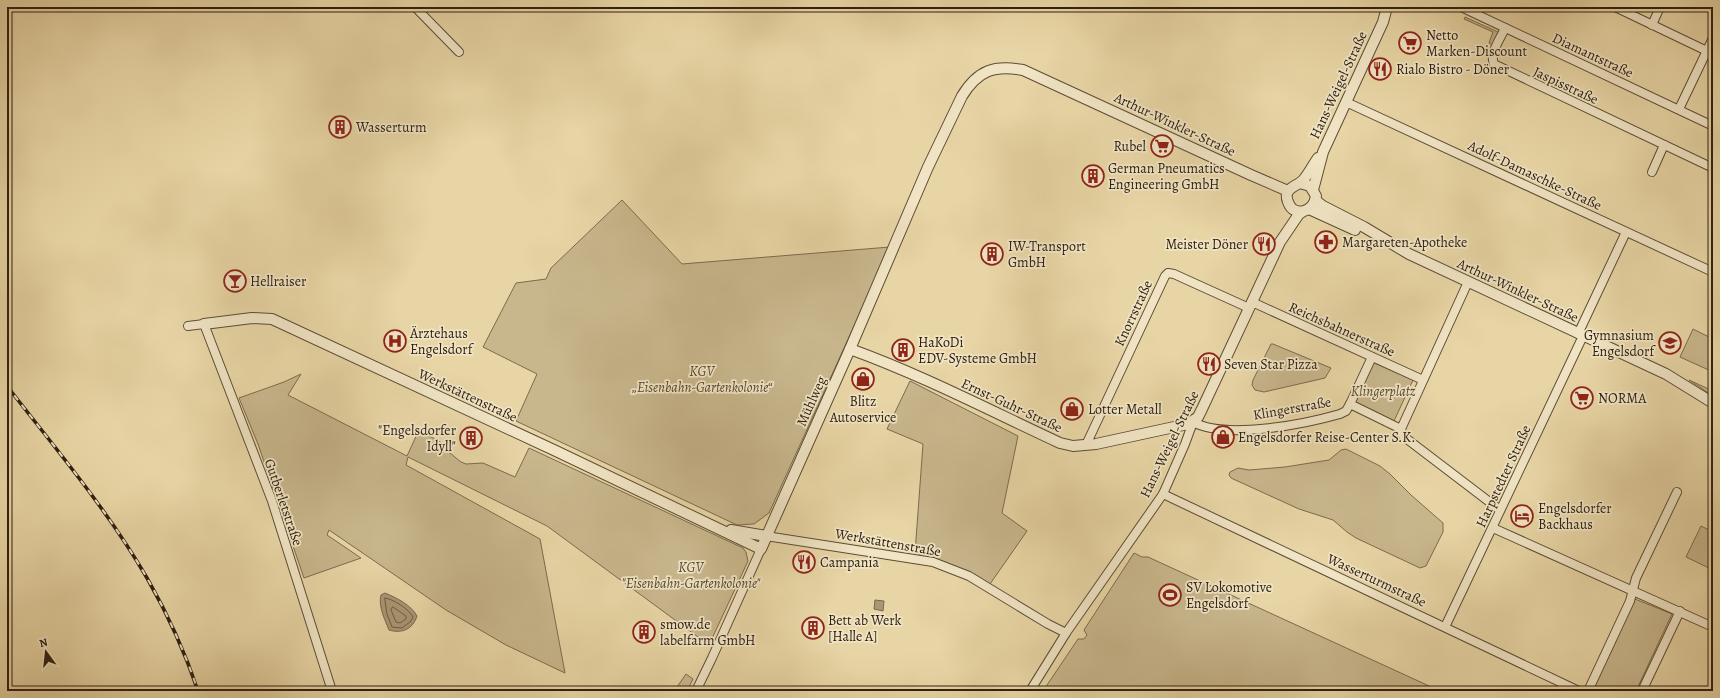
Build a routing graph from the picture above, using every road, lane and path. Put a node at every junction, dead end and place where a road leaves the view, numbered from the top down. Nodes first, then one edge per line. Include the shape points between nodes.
1 (415, 7) edge
2 (1388, 7) edge
3 (1461, 7) edge
4 (1615, 7) edge
5 (1660, 7) edge
6 (1652, 25) junction
7 (1505, 28) junction
8 (1713, 38) edge
9 (1707, 51) junction
10 (459, 52) dead end
11 (1346, 102) junction
12 (1679, 109) junction
13 (950, 122) joint
14 (1713, 126) edge
15 (1664, 145) junction
16 (1323, 152) junction
17 (1713, 168) edge
18 (1652, 172) dead end
19 (1300, 183) junction
20 (1288, 190) junction
21 (1313, 190) junction
22 (1315, 200) junction
23 (1289, 205) junction
24 (1305, 211) junction
25 (1626, 232) junction
26 (1284, 236) junction
27 (1395, 247) junction
28 (1713, 272) edge
29 (1468, 282) junction
30 (1250, 305) junction
31 (204, 324) junction
32 (188, 326) dead end
33 (1581, 335) junction
34 (850, 349) junction
35 (1372, 357) junction
36 (1423, 380) junction
37 (1713, 403) edge
38 (1350, 404) junction
39 (1193, 422) junction
40 (1401, 429) junction
41 (1086, 445) junction
42 (1678, 492) dead end
43 (1164, 494) junction
44 (1500, 510) junction
45 (714, 526) junction
46 (1492, 528) junction
47 (766, 536) junction
48 (760, 549) junction
49 (1632, 591) junction
50 (1680, 611) junction
51 (1446, 627) junction
52 (1713, 627) edge
53 (1066, 633) junction
54 (332, 691) edge
55 (696, 691) edge
56 (1030, 691) edge
57 (1579, 691) edge
58 (1588, 691) edge
59 (1642, 691) edge

1 - 10 street
2 - 11 street, Hans-Weigel-Straße
3 - 7 street, Diamantstraße
4 - 6 street
5 - 6 street
6 - 9 street
7 - 12 street, Diamantstraße
7 - 15 street, Jaspisstraße via 1493,54 1494,64
8 - 9 street
9 - 12 street
11 - 16 street, Hans-Weigel-Straße
11 - 25 street, Adolf-Damaschke-Straße
12 - 14 street, Diamantstraße
13 - 20 street, Arthur-Winkler-Straße via 962,96 978,76 992,69 1005,67 1023,70
13 - 34 street, Mühlweg via 916,194
15 - 17 street, Jaspisstraße
15 - 18 street
16 - 19 street, Hans-Weigel-Straße
16 - 21 street, Hans-Weigel-Straße
19 - 20 street
19 - 21 street via 1307,184
20 - 23 street
21 - 22 street
22 - 24 street
22 - 27 street, Arthur-Winkler-Straße
23 - 24 street via 1294,210
23 - 26 street, Hans-Weigel-Straße
24 - 26 street, Hans-Weigel-Straße
24 - 27 street, Arthur-Winkler-Straße
25 - 28 street, Adolf-Damaschke-Straße
25 - 33 street, Harpstedter Straße
26 - 30 street, Hans-Weigel-Straße
27 - 29 street, Arthur-Winkler-Straße
29 - 33 street, Arthur-Winkler-Straße
29 - 36 street
30 - 35 street, Reichsbahnerstraße
30 - 39 street, Hans-Weigel-Straße via 1202,409
30 - 41 street, Knorrstraße via 1168,273
31 - 32 street
31 - 45 street, Werkstättenstraße via 252,318 272,319
31 - 54 street, Gutberletstraße via 272,501
33 - 37 street, Arthur-Winkler-Straße via 1666,374
33 - 44 street, Harpstedter Straße
34 - 41 street, Ernst-Guhr-Straße via 871,356 1060,443
34 - 47 street, Mühlweg
35 - 36 street, Reichsbahnerstraße
35 - 38 street
36 - 40 street
38 - 39 street, Klingerstraße via 1346,411 1340,414 1287,426 1217,429
38 - 40 street, Klingerstraße
39 - 41 street, Ernst-Guhr-Straße
39 - 43 street, Hans-Weigel-Straße
40 - 44 street, Klingerstraße via 1403,436
42 - 49 street
43 - 51 street, Wasserturmstraße
43 - 53 street, Hans-Weigel-Straße
44 - 46 street, Harpstedter Straße
45 - 47 street, Werkstättenstraße via 734,532
45 - 48 street, Werkstättenstraße
46 - 49 street
46 - 51 street, Harpstedter Straße
47 - 48 street, Mühlweg
47 - 53 street, Werkstättenstraße via 933,562 969,576
48 - 55 street, Mühlweg
49 - 50 street
49 - 58 street via 1630,601
50 - 52 street
50 - 59 street
51 - 57 street, Wasserturmstraße
53 - 56 street, Hans-Weigel-Straße

